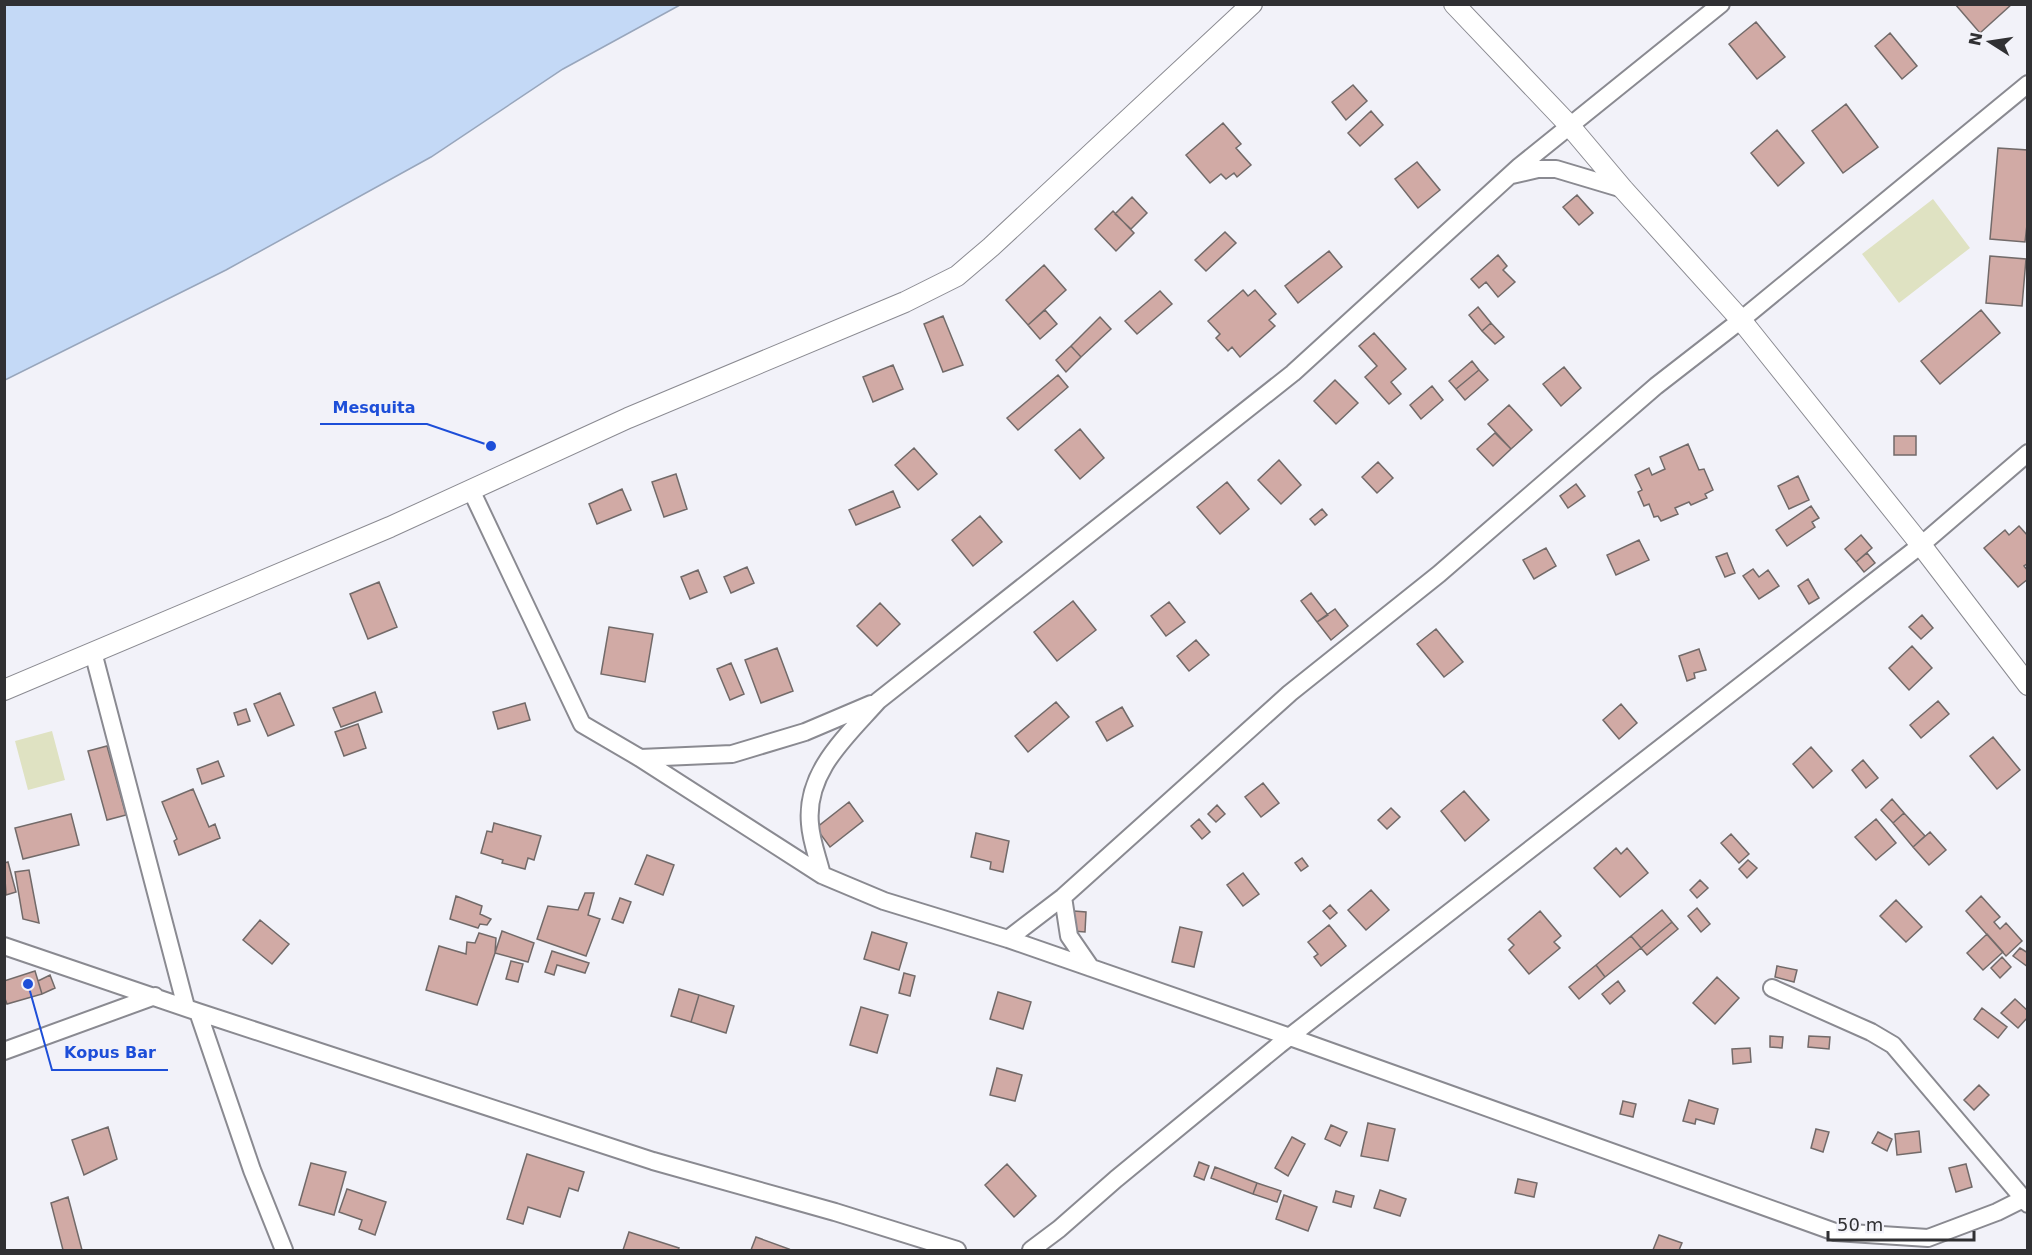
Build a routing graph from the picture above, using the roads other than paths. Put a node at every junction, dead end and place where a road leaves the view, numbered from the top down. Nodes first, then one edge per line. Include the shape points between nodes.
1 (1252, 4) edge
2 (1454, 4) edge
3 (1721, 4) edge
4 (2028, 84) edge
5 (1569, 125) junction
6 (1511, 176) junction
7 (1623, 189) junction
8 (1741, 320) junction
9 (2028, 453) edge
10 (471, 490) junction
11 (1921, 545) junction
12 (93, 652) junction
13 (2028, 685) edge
14 (4, 690) edge
15 (878, 701) junction
16 (640, 758) junction
17 (822, 875) junction
18 (1063, 897) junction
19 (1008, 939) junction
20 (4, 946) edge
21 (1091, 968) junction
22 (1772, 988) dead end
23 (155, 996) junction
24 (192, 1009) junction
25 (1290, 1037) junction
26 (4, 1051) edge
27 (2025, 1202) edge
28 (284, 1251) edge
29 (957, 1251) edge
30 (1031, 1251) edge

1 - 10 street via 957,276
2 - 5 street
3 - 5 street
4 - 8 street
5 - 6 street
5 - 7 street
6 - 7 street via 1556,169
6 - 15 street via 1293,373
7 - 8 street
8 - 11 street
8 - 18 street via 1656,387 1439,574 1290,693
9 - 11 street
10 - 12 street
10 - 16 street via 582,724
11 - 13 street
11 - 25 street
12 - 14 street
12 - 24 street
15 - 16 street via 805,732 732,754
15 - 17 street via 829,755 811,791 810,826
16 - 17 street
17 - 19 street via 884,901
18 - 19 street
18 - 21 street via 1069,936
19 - 21 street
20 - 23 street
21 - 25 street
22 - 27 street via 1893,1045
23 - 24 street
23 - 26 street
24 - 28 street
24 - 29 street via 653,1161
25 - 27 street via 1835,1232 1928,1238
25 - 30 street

